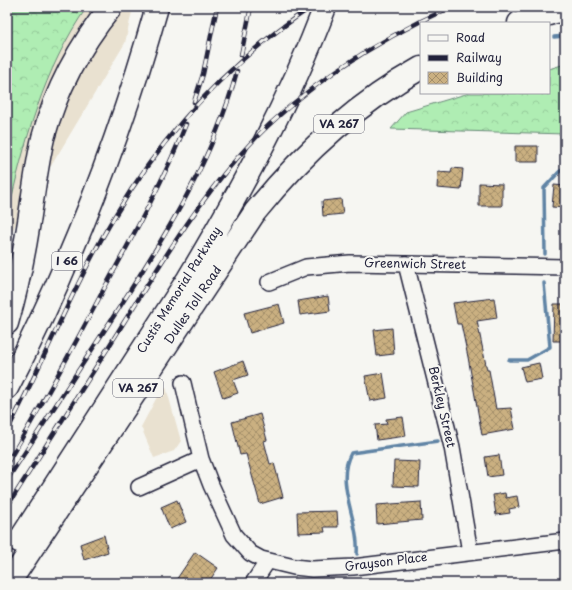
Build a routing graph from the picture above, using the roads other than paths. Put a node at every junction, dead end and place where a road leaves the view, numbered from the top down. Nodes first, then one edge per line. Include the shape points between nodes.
1 (157, 7) edge
2 (325, 7) edge
3 (565, 9) edge
4 (105, 14) edge
5 (522, 22) edge
6 (420, 69) edge
7 (406, 264) junction
8 (565, 267) edge
9 (269, 282) dead end
10 (7, 323) edge
11 (183, 383) dead end
12 (7, 388) edge
13 (200, 459) junction
14 (139, 487) dead end
15 (565, 541) edge
16 (470, 552) junction
17 (7, 559) edge
18 (267, 562) junction
19 (9, 583) edge
20 (253, 583) edge

1 - 12 highway, I 66 via 132,89 88,211 47,307
2 - 17 highway, Custis Memorial Parkway via 269,133 213,236 188,279
3 - 5 highway
4 - 10 highway via 68,74 47,126 38,160 20,269
6 - 19 highway, Dulles Toll Road / VA 267 via 365,104 331,131 284,178 255,212
7 - 8 street, Greenwich Street
7 - 9 street, Greenwich Street via 350,263 306,266
7 - 16 street, Berkley Street via 452,447
11 - 13 street, Grayson Place
13 - 14 street
13 - 18 street, Grayson Place via 234,535 250,553
15 - 16 street, Grayson Place
16 - 18 street, Grayson Place via 353,567 312,569
18 - 20 street

